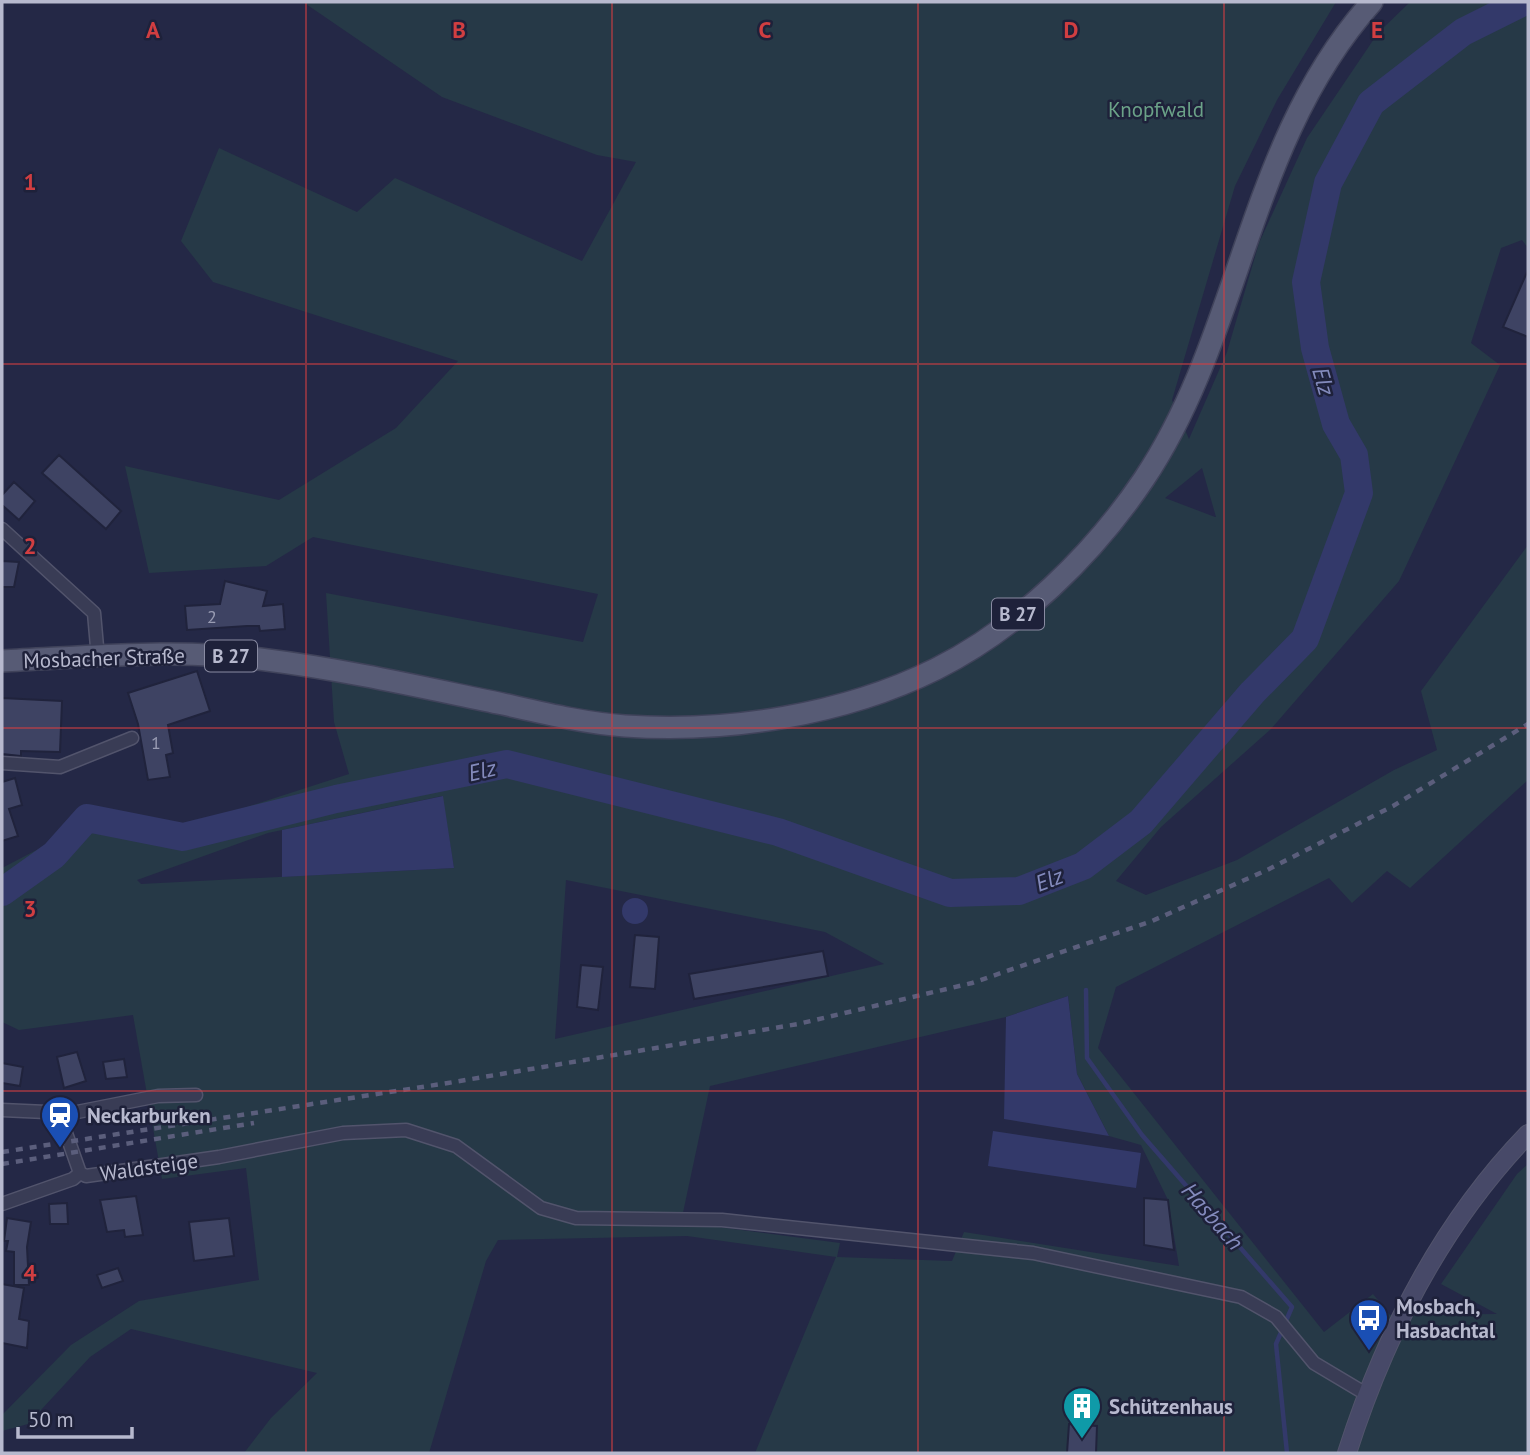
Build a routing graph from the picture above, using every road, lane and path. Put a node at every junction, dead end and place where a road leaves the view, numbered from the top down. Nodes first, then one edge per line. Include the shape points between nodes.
1 (1372, 2) edge
2 (2, 529) edge
3 (98, 658) junction
4 (2, 662) edge
5 (132, 738) dead end
6 (2, 763) edge
7 (196, 1095) dead end
8 (2, 1110) edge
9 (57, 1116) junction
10 (1528, 1134) edge
11 (80, 1173) junction
12 (2, 1204) edge
13 (1366, 1394) junction
14 (1347, 1453) edge

1 - 3 main road, Mosbacher Straße / B 27 via 1336,49 1284,142 1200,370 1173,431 1143,480 1067,571 1005,625 937,668 857,700 778,717 679,728 570,718 331,670 218,655
2 - 3 street via 94,613
3 - 4 main road, Mosbacher Straße / B 27
5 - 6 street via 60,767
7 - 9 street via 158,1096
8 - 9 street
9 - 11 street via 66,1127
10 - 13 main road via 1465,1208 1434,1256 1406,1304
11 - 12 street, Waldsteige
11 - 13 street, Waldsteige via 86,1176 219,1157 343,1133 406,1130 456,1146 541,1208 576,1218 722,1220 1033,1253 1241,1297 1276,1317 1314,1363
13 - 14 main road

